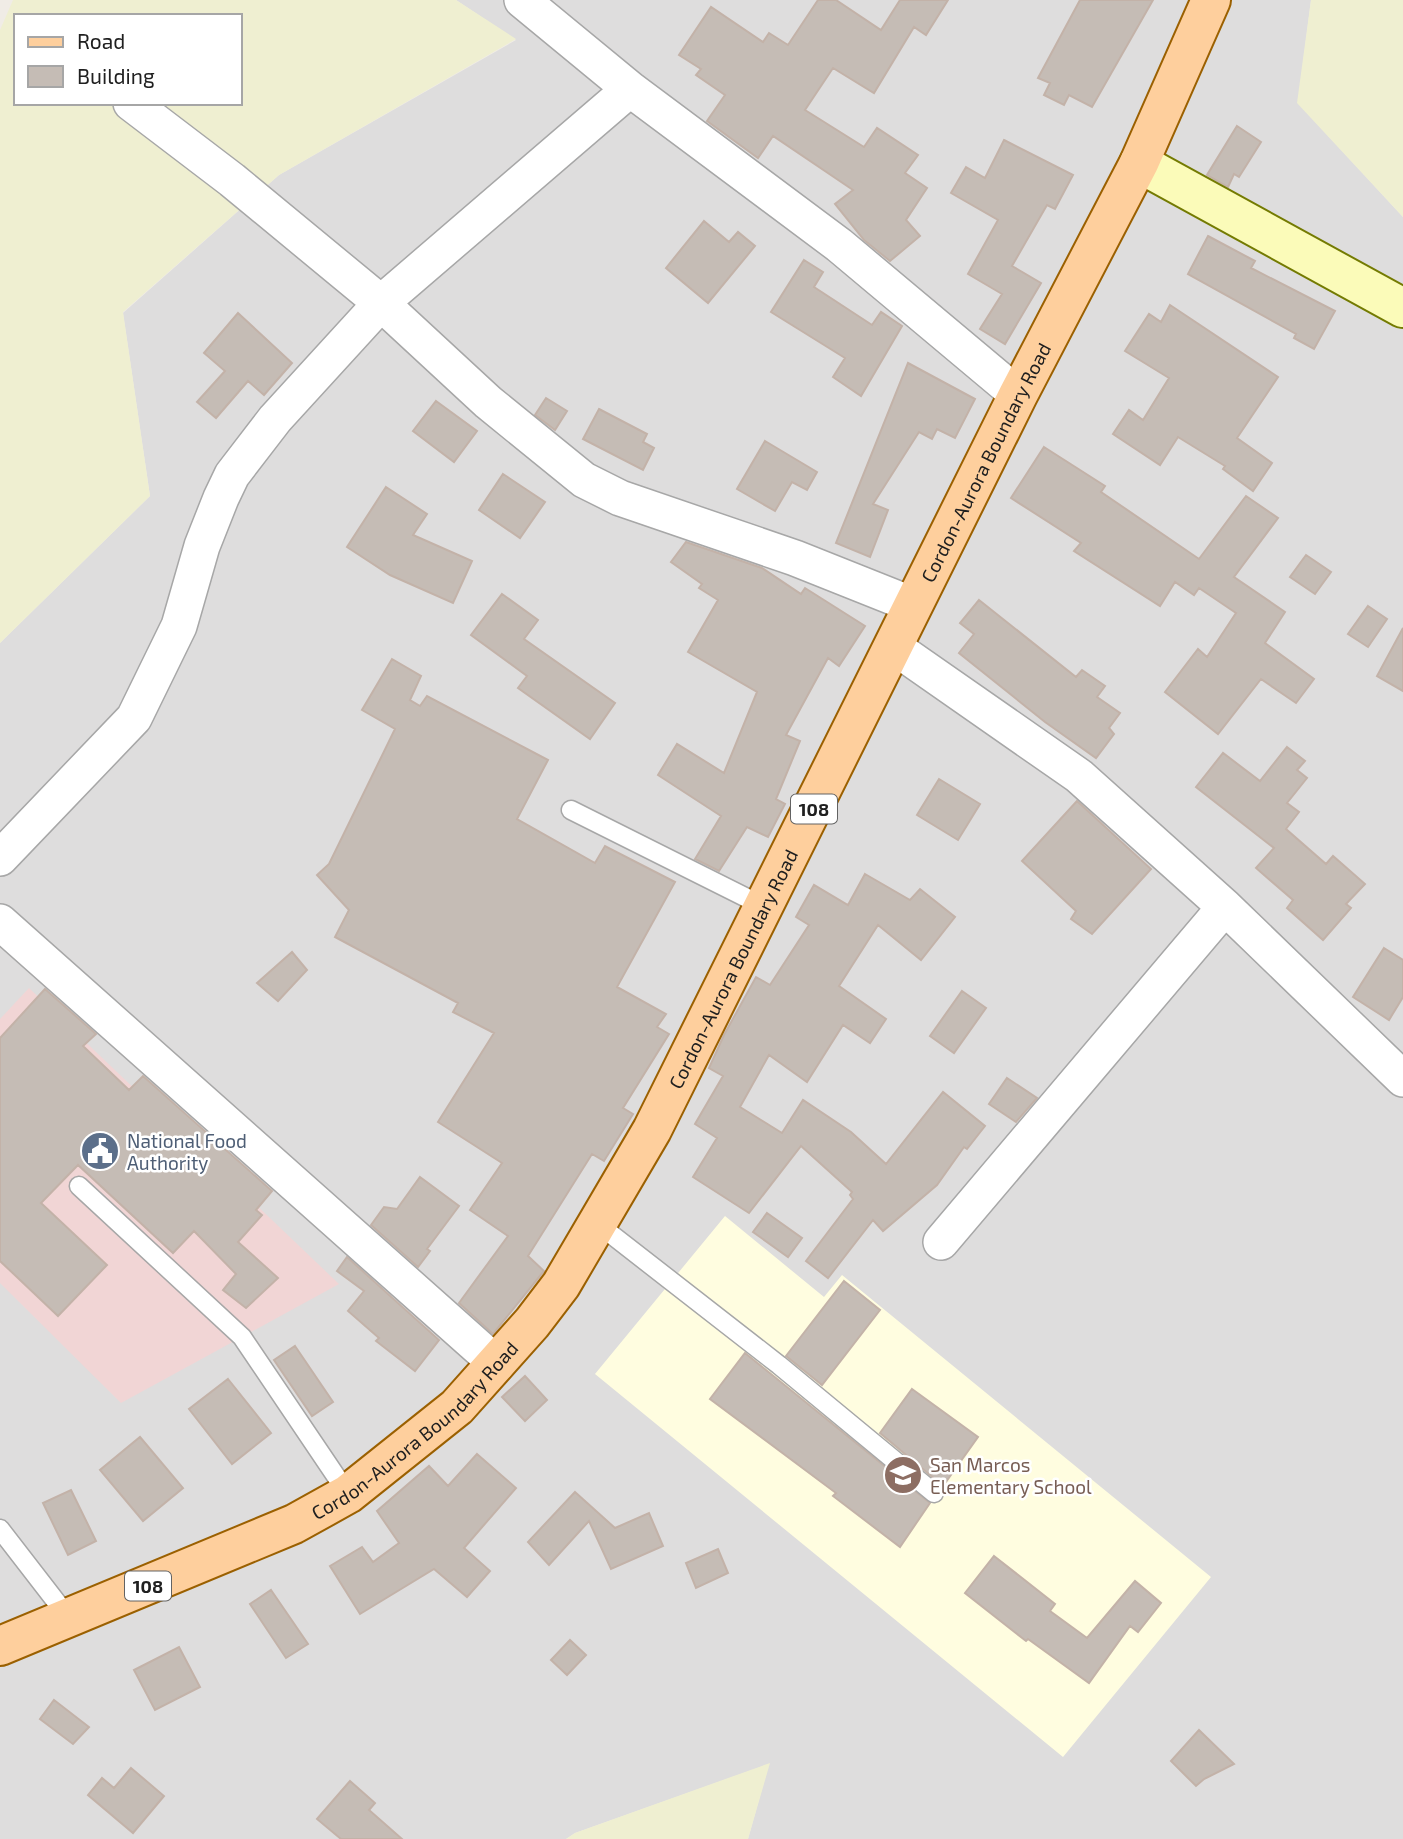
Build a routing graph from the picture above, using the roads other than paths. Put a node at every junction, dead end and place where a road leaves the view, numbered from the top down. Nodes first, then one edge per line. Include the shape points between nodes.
1 (522, 0) edge
2 (1210, 0) edge
3 (630, 89) junction
4 (134, 105) edge
5 (1139, 163) junction
6 (381, 303) junction
7 (1403, 308) edge
8 (1018, 395) junction
9 (912, 605) junction
10 (894, 647) junction
11 (571, 810) dead end
12 (0, 858) edge
13 (765, 907) junction
14 (1225, 907) junction
15 (0, 922) edge
16 (1403, 1079) edge
17 (79, 1186) dead end
18 (598, 1224) junction
19 (940, 1242) dead end
20 (497, 1364) junction
21 (934, 1493) dead end
22 (348, 1494) junction
23 (0, 1529) edge
24 (68, 1618) junction
25 (0, 1646) edge

1 - 3 street
2 - 5 main road, Cordon-Aurora Boundary Road / 108
3 - 6 street
3 - 8 street via 839,244
4 - 6 street
5 - 7 street
5 - 8 main road, Cordon-Aurora Boundary Road / 108
6 - 9 street via 488,402 584,481
6 - 12 street via 302,387 232,475 202,546 179,626 134,719
8 - 9 main road, Cordon-Aurora Boundary Road / 108
9 - 10 main road, Cordon-Aurora Boundary Road / 108
10 - 13 main road, Cordon-Aurora Boundary Road / 108
10 - 14 street via 1079,776
11 - 13 lane
13 - 18 main road, Cordon-Aurora Boundary Road / 108 via 652,1130
14 - 16 street
14 - 19 street
15 - 20 street
17 - 22 lane via 243,1337
18 - 20 main road, Cordon-Aurora Boundary Road / 108 via 561,1285
18 - 21 lane
20 - 22 main road, Cordon-Aurora Boundary Road / 108 via 457,1407
22 - 24 main road, Cordon-Aurora Boundary Road / 108 via 294,1524
23 - 24 lane
24 - 25 main road, Cordon-Aurora Boundary Road / 108

